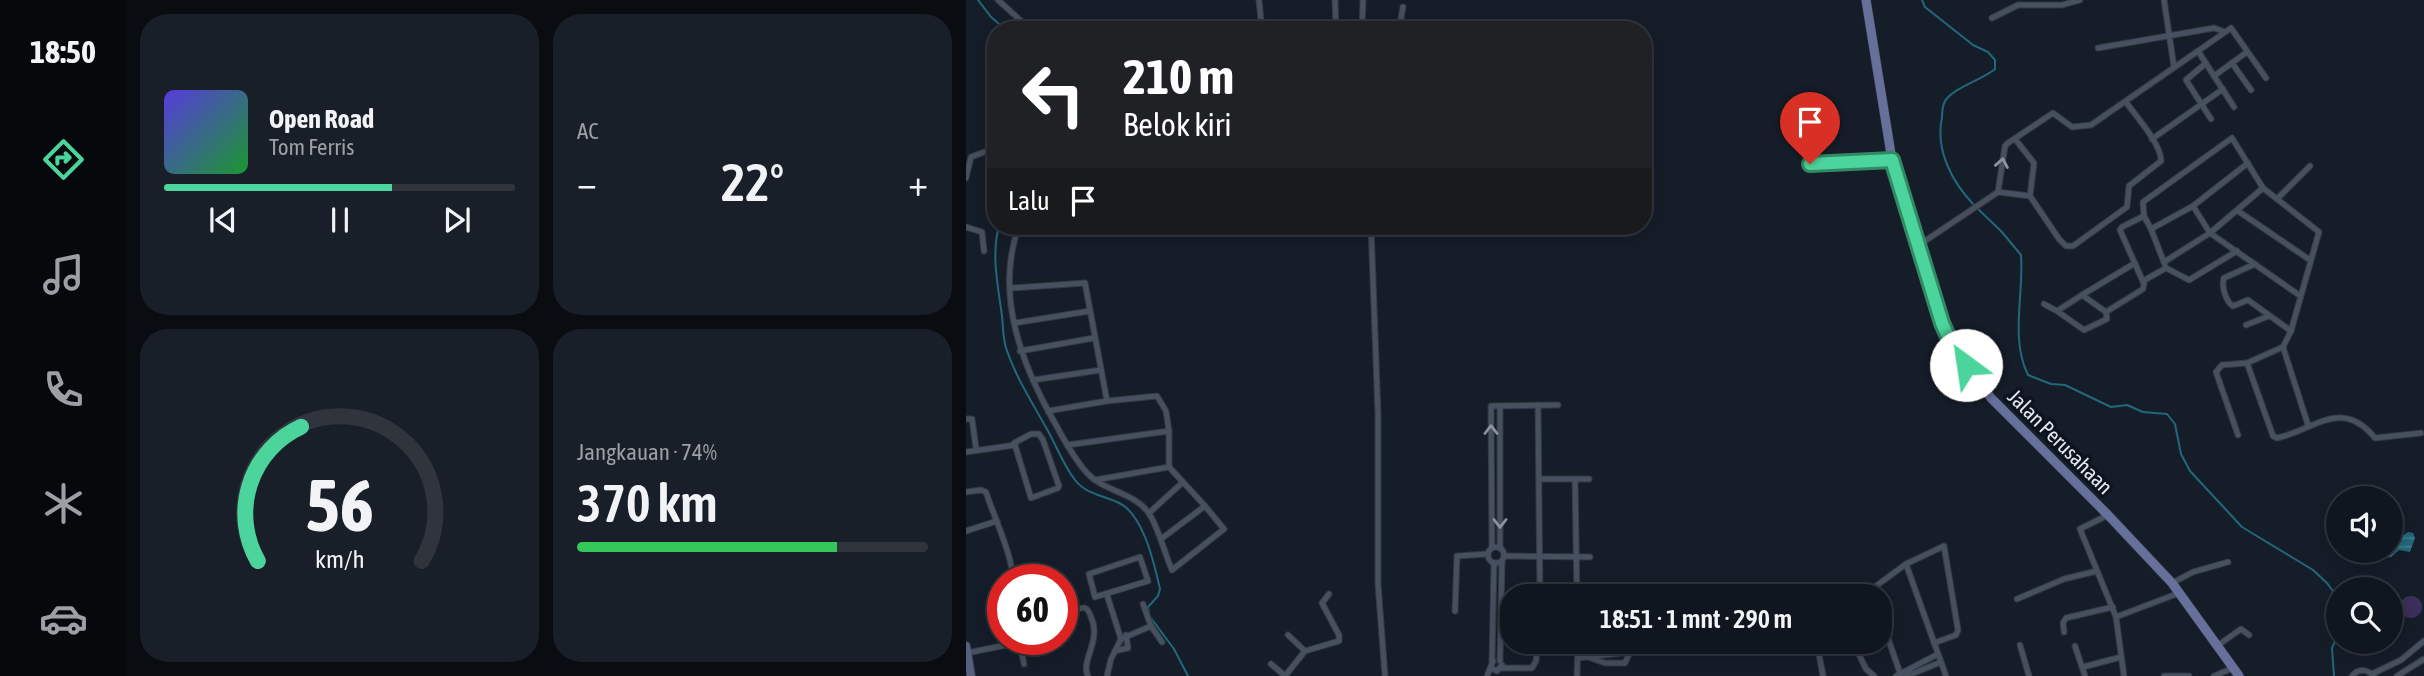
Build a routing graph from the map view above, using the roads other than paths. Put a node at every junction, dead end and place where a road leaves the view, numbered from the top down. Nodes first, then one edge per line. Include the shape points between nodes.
1 (998, 0) edge
2 (1259, 0) edge
3 (1335, 0) edge
4 (1363, 0) edge
5 (1866, 0) edge
6 (2080, 0) edge
7 (2164, 0) edge
8 (1403, 7) dead end
9 (1992, 18) dead end
10 (1021, 21) edge
11 (1261, 21) edge
12 (1336, 21) edge
13 (1362, 21) edge
14 (1401, 21) edge
15 (2225, 32) junction
16 (2169, 37) junction
17 (2098, 48) dead end
18 (2198, 51) junction
19 (2247, 52) junction
20 (2206, 63) junction
21 (2232, 63) junction
22 (2174, 67) junction
23 (2214, 76) junction
24 (2266, 78) dead end
25 (2223, 89) junction
26 (2251, 90) dead end
27 (2126, 102) junction
28 (2201, 104) junction
29 (2234, 107) dead end
30 (2211, 119) dead end
31 (2015, 139) junction
32 (2152, 139) junction
33 (987, 151) dead end
34 (1892, 160) junction
35 (2248, 163) junction
36 (1810, 164) dead end
37 (2310, 166) dead end
38 (966, 178) edge
39 (2263, 188) junction
40 (1997, 192) junction
41 (2030, 196) junction
42 (2277, 199) junction
43 (2193, 206) junction
44 (2238, 211) junction
45 (2144, 216) junction
46 (966, 227) edge
47 (2151, 229) junction
48 (2210, 233) junction
49 (1017, 235) edge
50 (1371, 235) edge
51 (1919, 245) junction
52 (984, 251) dead end
53 (2237, 251) junction
54 (2310, 260) junction
55 (2135, 263) junction
56 (2255, 264) junction
57 (2165, 265) junction
58 (2143, 281) junction
59 (1011, 288) junction
60 (2082, 295) junction
61 (2299, 295) junction
62 (2044, 303) dead end
63 (1090, 311) junction
64 (2057, 311) junction
65 (2106, 312) junction
66 (2269, 316) junction
67 (1014, 323) junction
68 (2246, 325) dead end
69 (2291, 331) junction
70 (1094, 338) junction
71 (2283, 348) junction
72 (1020, 351) junction
73 (2248, 363) junction
74 (1101, 370) junction
75 (1033, 380) junction
76 (1107, 401) junction
77 (1500, 405) junction
78 (1538, 405) junction
79 (1558, 405) dead end
80 (1048, 411) junction
81 (966, 419) edge
82 (2308, 425) junction
83 (1169, 431) junction
84 (2422, 433) edge
85 (2238, 435) dead end
86 (2424, 441) edge
87 (1014, 444) junction
88 (1067, 445) junction
89 (976, 448) junction
90 (966, 451) edge
91 (1169, 467) junction
92 (1492, 478) junction
93 (1500, 478) junction
94 (1540, 479) junction
95 (1575, 479) junction
96 (1095, 480) junction
97 (1589, 480) dead end
98 (1183, 482) junction
99 (966, 492) edge
100 (1205, 506) junction
101 (1149, 513) junction
102 (2108, 515) junction
103 (997, 521) junction
104 (966, 531) edge
105 (1161, 539) junction
106 (1492, 547) junction
107 (1500, 548) junction
108 (1487, 554) junction
109 (1540, 555) junction
110 (1576, 556) junction
111 (1590, 557) dead end
112 (1503, 558) junction
113 (2228, 562) dead end
114 (1494, 563) junction
115 (1010, 564) edge
116 (1906, 564) junction
117 (2096, 571) junction
118 (2172, 583) junction
119 (1540, 584) edge
120 (1577, 584) edge
121 (1883, 584) edge
122 (2179, 593) junction
123 (1329, 594) dead end
124 (1107, 595) junction
125 (2017, 599) dead end
126 (1143, 604) dead end
127 (2113, 607) junction
128 (1078, 610) edge
129 (1455, 611) dead end
130 (2116, 617) junction
131 (1150, 626) junction
132 (2064, 632) dead end
133 (1288, 635) dead end
134 (2249, 635) dead end
135 (1124, 637) junction
136 (2424, 641) edge
137 (1162, 642) dead end
138 (1934, 643) junction
139 (987, 645) edge
140 (2020, 645) dead end
141 (2075, 646) dead end
142 (2217, 646) junction
143 (967, 650) edge
144 (1306, 651) junction
145 (1115, 652) junction
146 (1892, 653) edge
147 (1537, 654) edge
148 (1578, 654) edge
149 (1613, 654) edge
150 (1630, 654) edge
151 (1819, 654) dead end
152 (1859, 654) edge
153 (1938, 654) junction
154 (1022, 655) edge
155 (1588, 657) junction
156 (2121, 657) junction
157 (1578, 658) junction
158 (2424, 659) edge
159 (1941, 662) junction
160 (1024, 664) dead end
161 (1271, 664) dead end
162 (1492, 664) junction
163 (2083, 667) junction
164 (1499, 669) edge
165 (2236, 672) edge
166 (1899, 675) edge
167 (2373, 675) edge
168 (971, 676) edge
169 (1087, 676) edge
170 (1107, 676) edge
171 (1285, 676) edge
172 (1385, 676) edge
173 (1487, 676) edge
174 (1577, 676) edge
175 (1824, 676) edge
176 (1874, 676) edge
177 (1946, 676) edge
178 (2029, 676) edge
179 (2085, 676) edge
180 (2124, 676) edge
181 (2164, 676) edge
182 (2189, 676) edge
183 (2214, 676) edge
184 (2352, 676) edge
185 (2397, 676) edge

1 - 10 street
2 - 11 street
3 - 12 street
4 - 13 street
5 - 34 main road, Jalan Perusahaan
6 - 9 street via 2062,5 2018,5
7 - 16 street
8 - 14 street
15 - 16 street via 2214,28
15 - 18 street
15 - 19 street via 2231,28
16 - 17 street
16 - 22 street
18 - 20 street
18 - 22 street
19 - 21 street
19 - 24 street
20 - 23 street
20 - 28 street via 2186,80
21 - 23 street
21 - 26 street
22 - 27 street
23 - 25 street
25 - 28 street
25 - 29 street
27 - 31 street via 2084,127 2072,127 2051,114
27 - 32 street
28 - 30 street
28 - 32 street
40 -> 31 street via 2005,146
31 - 41 street via 2034,163
32 - 41 street via 2161,161 2129,186 2127,206 2073,246 2059,239
33 - 38 street via 971,157
34 - 36 street
34 - 51 main road, Jalan Perusahaan
35 - 39 street
35 - 43 street
35 - 45 street via 2229,139 2143,202
37 - 42 street
39 - 42 street
39 - 44 street
40 - 41 street
40 - 51 street
42 - 54 street via 2319,232
43 - 47 street
43 - 48 street
44 - 48 street
44 - 54 street
45 - 47 street
45 - 55 street via 2120,230
46 - 52 street via 982,232
47 - 57 street
48 - 53 street
48 - 57 street
49 - 59 street
50 - 172 street via 1378,584
51 - 102 main road, Jalan Perusahaan via 1955,352 1991,397
53 - 56 street
53 - 57 street via 2189,281
54 - 61 street
55 - 58 street
55 - 60 street
56 - 61 street
56 - 66 street via 2228,274 2222,282 2230,305 2248,300
57 - 58 street
58 - 65 street via 2143,289
59 - 63 street via 1084,282
59 - 67 street
60 - 64 street
60 - 65 street
61 - 69 street
62 - 64 street
63 - 67 street
63 - 70 street
64 - 65 street via 2084,330 2104,322
66 - 68 street
66 - 69 street
67 - 72 street
69 - 71 street
70 - 72 street
70 - 74 street
71 - 73 street
71 - 82 street
72 - 75 street
73 - 82 street via 2273,436 2280,438
73 - 85 street via 2222,365 2216,372
74 - 75 street
74 - 76 street
75 - 80 street
76 - 80 street
76 - 83 street via 1157,396 1166,411
77 - 78 street
92 -> 77 street via 1491,406
77 - 93 street
78 - 79 street
78 - 94 street
80 - 88 street
81 - 89 street via 972,419
82 - 84 street via 2348,419 2357,420 2375,438
83 - 88 street
83 - 91 street
84 - 86 street
87 - 87 street via 1030,497 1058,488 1041,436 1031,434
87 - 89 street
87 - 90 street
88 - 96 street
89 - 90 street
91 - 96 street
91 - 98 street
92 - 93 street
92 - 106 street
93 -> 107 street
94 - 95 street
94 - 109 street
95 - 97 street
95 - 110 street
96 - 101 street via 1135,500
98 - 100 street
98 - 101 street
99 - 103 street via 986,492
100 - 105 street
100 - 105 street via 1224,529 1173,570
101 - 105 street
102 - 117 street via 2080,528
102 - 118 main road, Jalan Perusahaan
103 - 104 street
103 - 115 street
106 - 107 street
106 - 108 street
107 - 112 street
108 - 114 street
108 - 129 street via 1457,556
109 - 110 street
109 - 112 street
109 - 119 street
110 - 111 street
110 - 120 street
112 - 114 street
112 - 164 street
113 - 118 street
114 - 162 street
116 - 121 street
116 - 138 street
116 - 138 street via 1945,548 1958,630
117 - 125 street
117 - 127 street
118 - 122 main road, Jalan Perusahaan
122 - 130 street
122 - 142 main road, Jalan Perusahaan
123 - 144 street via 1322,603 1339,641
124 - 124 street via 1149,580 1140,557 1088,574 1095,597
124 - 135 street
126 - 131 street
127 - 130 street
127 - 132 street via 2066,618
128 - 169 street via 1087,609 1094,626
130 - 156 street
131 - 135 street
131 - 137 street
133 - 144 street
134 - 142 street via 2241,629
135 - 145 street
135 - 145 street via 1128,648
136 - 167 street
138 - 153 street
139 - 143 street
140 - 178 street
141 - 163 street
142 - 165 main road, Jalan Perusahaan
143 - 168 street
144 - 171 street
145 - 170 street
146 - 166 street
147 - 164 street via 1532,668
148 - 157 street
149 - 155 street
150 - 155 street via 1625,664
151 - 175 street
152 - 176 street
153 - 159 street
153 - 166 street
154 - 160 street
155 - 157 street
156 - 163 street
156 - 180 street
157 - 174 street
158 - 185 street
159 - 166 street
159 - 177 street
161 - 171 street
162 - 164 street
162 - 164 street
162 - 173 street
163 - 179 street
165 - 183 street
167 - 184 street via 2361,670
181 - 182 street

